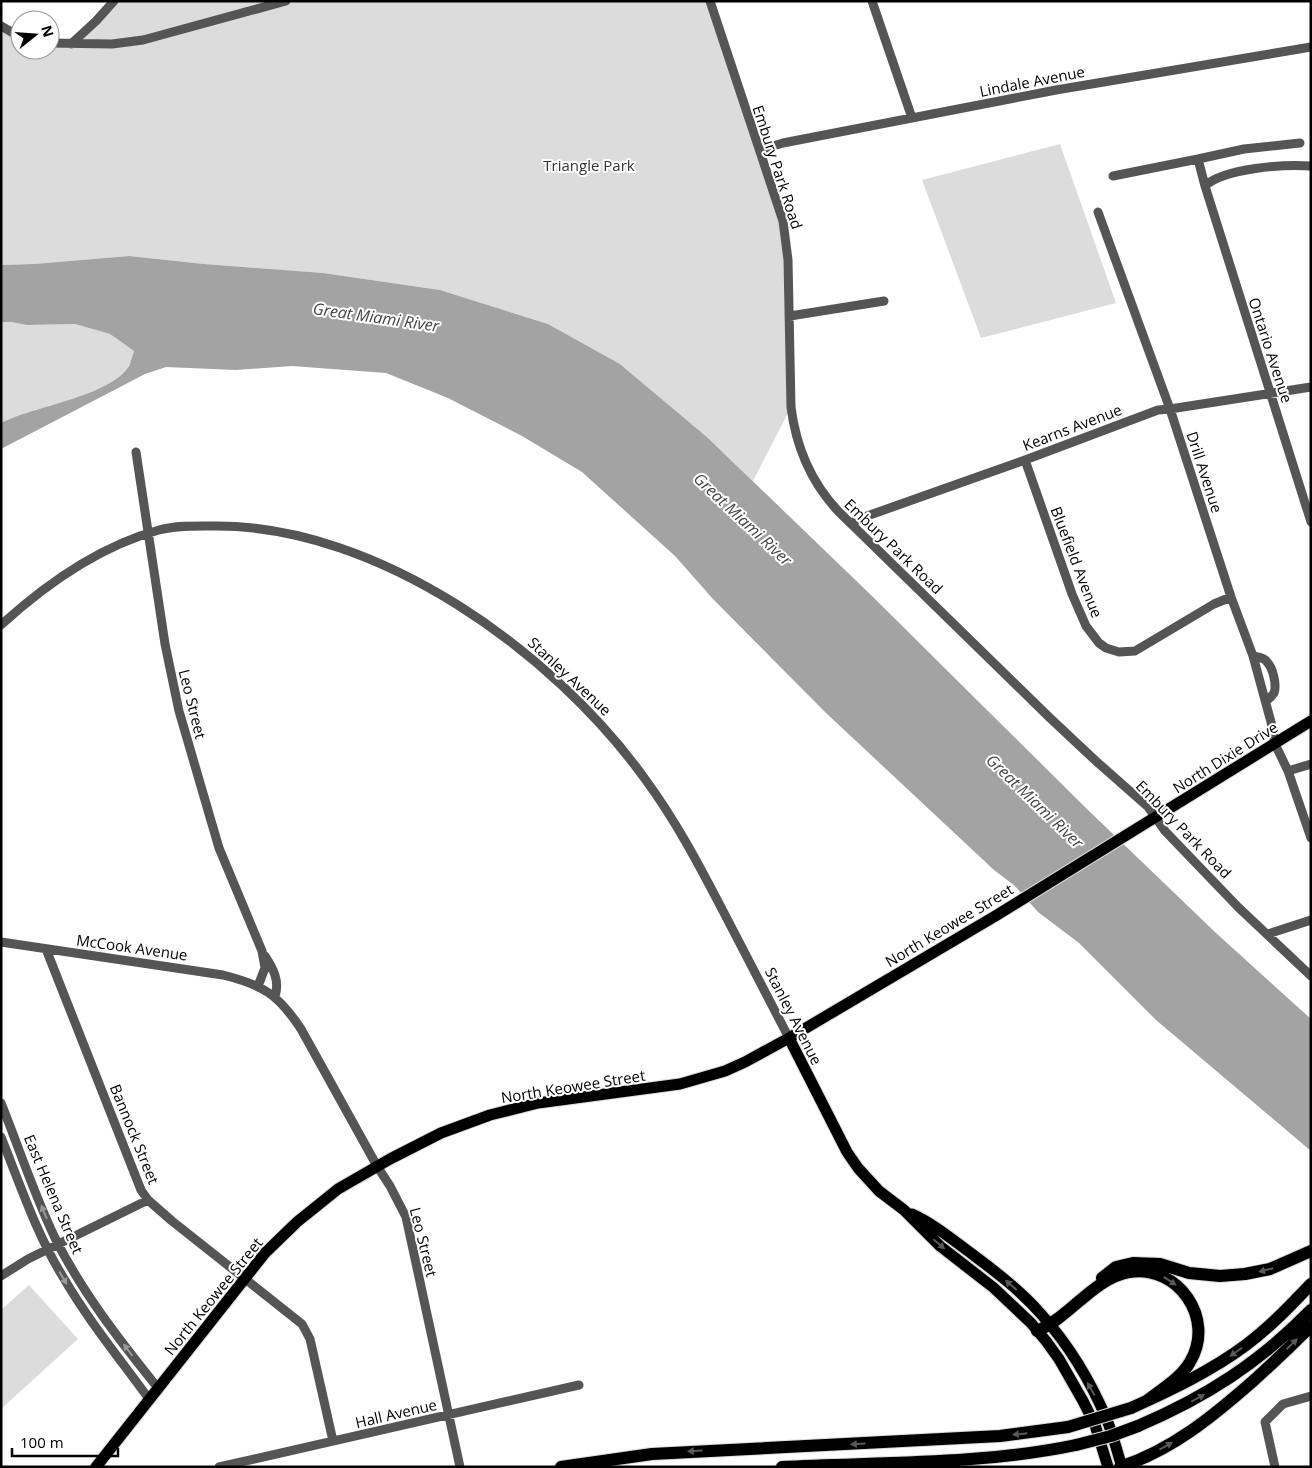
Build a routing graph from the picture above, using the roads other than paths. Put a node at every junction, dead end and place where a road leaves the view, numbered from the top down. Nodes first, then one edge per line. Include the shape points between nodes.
1 (114, 1) edge
2 (286, 1) edge
3 (710, 1) edge
4 (872, 1) edge
5 (60, 44) edge
6 (71, 44) junction
7 (1311, 47) edge
8 (912, 118) junction
9 (1300, 143) dead end
10 (760, 150) junction
11 (1198, 159) junction
12 (1311, 166) edge
13 (1113, 176) dead end
14 (1205, 186) junction
15 (1098, 212) dead end
16 (884, 301) dead end
17 (790, 316) junction
18 (1311, 387) edge
19 (1271, 394) junction
20 (1170, 409) junction
21 (136, 452) dead end
22 (1025, 460) junction
23 (1311, 522) edge
24 (851, 523) junction
25 (148, 534) junction
26 (1231, 597) junction
27 (1, 625) edge
28 (1252, 656) junction
29 (1266, 701) junction
30 (1311, 721) edge
31 (1274, 744) junction
32 (1311, 764) edge
33 (1288, 771) junction
34 (1156, 818) junction
35 (1311, 838) edge
36 (1082, 863) joint
37 (1311, 920) edge
38 (1268, 934) junction
39 (1, 942) edge
40 (46, 948) junction
41 (262, 952) junction
42 (1311, 976) edge
43 (258, 986) junction
44 (275, 996) junction
45 (789, 1038) junction
46 (1, 1103) edge
47 (1, 1137) edge
48 (25, 1163) junction
49 (377, 1166) junction
50 (13, 1167) junction
51 (148, 1200) junction
52 (904, 1210) junction
53 (58, 1244) junction
54 (48, 1249) junction
55 (1311, 1251) edge
56 (1, 1276) edge
57 (244, 1278) junction
58 (1311, 1284) edge
59 (1311, 1310) edge
60 (1048, 1322) junction
61 (1311, 1326) edge
62 (1037, 1331) junction
63 (579, 1385) dead end
64 (158, 1388) junction
65 (1311, 1396) edge
66 (149, 1399) junction
67 (1148, 1400) junction
68 (449, 1415) junction
69 (333, 1441) junction
70 (837, 1464) junction
71 (96, 1467) edge
72 (219, 1467) edge
73 (460, 1467) edge
74 (561, 1467) edge
75 (782, 1467) edge
76 (852, 1467) edge
77 (1108, 1467) edge
78 (1121, 1467) edge
79 (1275, 1467) edge

1 - 6 street
2 - 6 street via 143,40
3 - 10 street, Embury Park Road
4 - 8 street
5 - 6 street
7 - 8 street, Lindale Avenue
8 - 10 street, Lindale Avenue via 783,142
9 - 11 street via 1244,149
10 - 17 street, Embury Park Road via 787,239
11 - 13 street
11 - 14 street, Ontario Avenue
12 - 14 street via 1238,172 1215,178
14 - 19 street, Ontario Avenue
15 - 20 street, Drill Avenue
16 - 17 street
17 - 24 street, Embury Park Road via 791,407 802,457 816,485
18 - 19 street, Kearns Avenue
19 - 20 street, Kearns Avenue
19 - 23 street, Ontario Avenue
20 - 22 street, Kearns Avenue via 1158,410
20 - 26 street, Drill Avenue
21 - 25 street, Leo Street
22 - 24 street, Kearns Avenue
22 - 26 street, Bluefield Avenue via 1086,626 1106,648 1119,652 1135,651
24 - 34 street, Embury Park Road
25 - 27 street, Stanley Avenue via 76,569 36,595
25 - 41 street, Leo Street via 178,712 219,848
25 - 45 street, Stanley Avenue via 169,528 231,526 276,531 333,545 429,588 527,655 591,714 661,801 697,861
26 - 28 street, Drill Avenue
28 - 29 street, Drill Avenue
28 - 29 street via 1267,661 1272,674 1274,692
29 - 31 street, Drill Avenue
30 - 31 main road, North Dixie Drive
31 - 33 street, Drill Avenue
31 - 34 main road, North Dixie Drive
32 - 33 street
33 - 35 street, Drill Avenue
34 - 36 main road, North Dixie Drive
34 - 38 street, Embury Park Road via 1165,831
36 - 45 main road, North Keowee Street
37 - 38 street
38 - 42 street, Embury Park Road
39 - 40 street, McCook Avenue
40 - 43 street, McCook Avenue via 223,975
40 - 51 street, Bannock Street via 137,1182
41 - 43 street, Leo Street via 265,968
41 - 44 street, Leo Street via 276,975
43 - 44 street, Leo Street
44 - 49 street, Leo Street via 301,1029
45 - 49 main road, North Keowee Street via 744,1062 698,1079 538,1104 490,1115 441,1132
45 - 52 main road, Stanley Avenue via 851,1158 879,1191
46 - 48 street, East Helena Street
47 - 50 street, East Helena Street
48 - 50 street
53 -> 48 street, East Helena Street
49 - 57 main road, North Keowee Street via 338,1189 297,1222
49 - 68 street, Leo Street via 406,1217
50 - 54 street, East Helena Street
51 - 53 street
51 - 57 street, Bannock Street
60 -> 52 main road, Stanley Avenue via 988,1266 924,1220
52 -> 62 main road, Stanley Avenue via 940,1246 994,1288
53 - 54 street
64 -> 53 street, East Helena Street via 88,1295
54 - 56 street
54 -> 66 street, East Helena Street via 78,1302
55 -> 60 highway via 1270,1269 1237,1275 1189,1273 1160,1264 1133,1263 1116,1268
57 - 64 main road, North Keowee Street
57 - 69 street, Bannock Street via 294,1316 308,1332
58 -> 67 highway via 1248,1344 1184,1384
70 -> 59 highway, bridge via 1032,1453 1111,1436 1172,1412 1230,1379
60 - 62 highway
60 -> 67 highway via 1107,1281 1127,1272 1144,1271 1163,1276 1181,1288 1197,1316 1197,1347 1190,1363 1178,1376
78 -> 60 main road, Stanley Avenue via 1107,1420 1095,1395
78 -> 61 highway via 1165,1447 1210,1418
62 - 77 main road, Stanley Avenue via 1083,1401 1095,1425
63 - 68 street, Hall Avenue
64 - 66 main road, North Keowee Street
65 - 79 street via 1283,1404 1265,1422
66 - 71 main road, North Keowee Street
67 -> 74 highway, bridge via 1068,1427 1000,1436 652,1454
68 - 69 street, Hall Avenue
68 - 73 street, Leo Street
69 - 72 street, Hall Avenue
70 - 75 highway
70 - 76 highway

